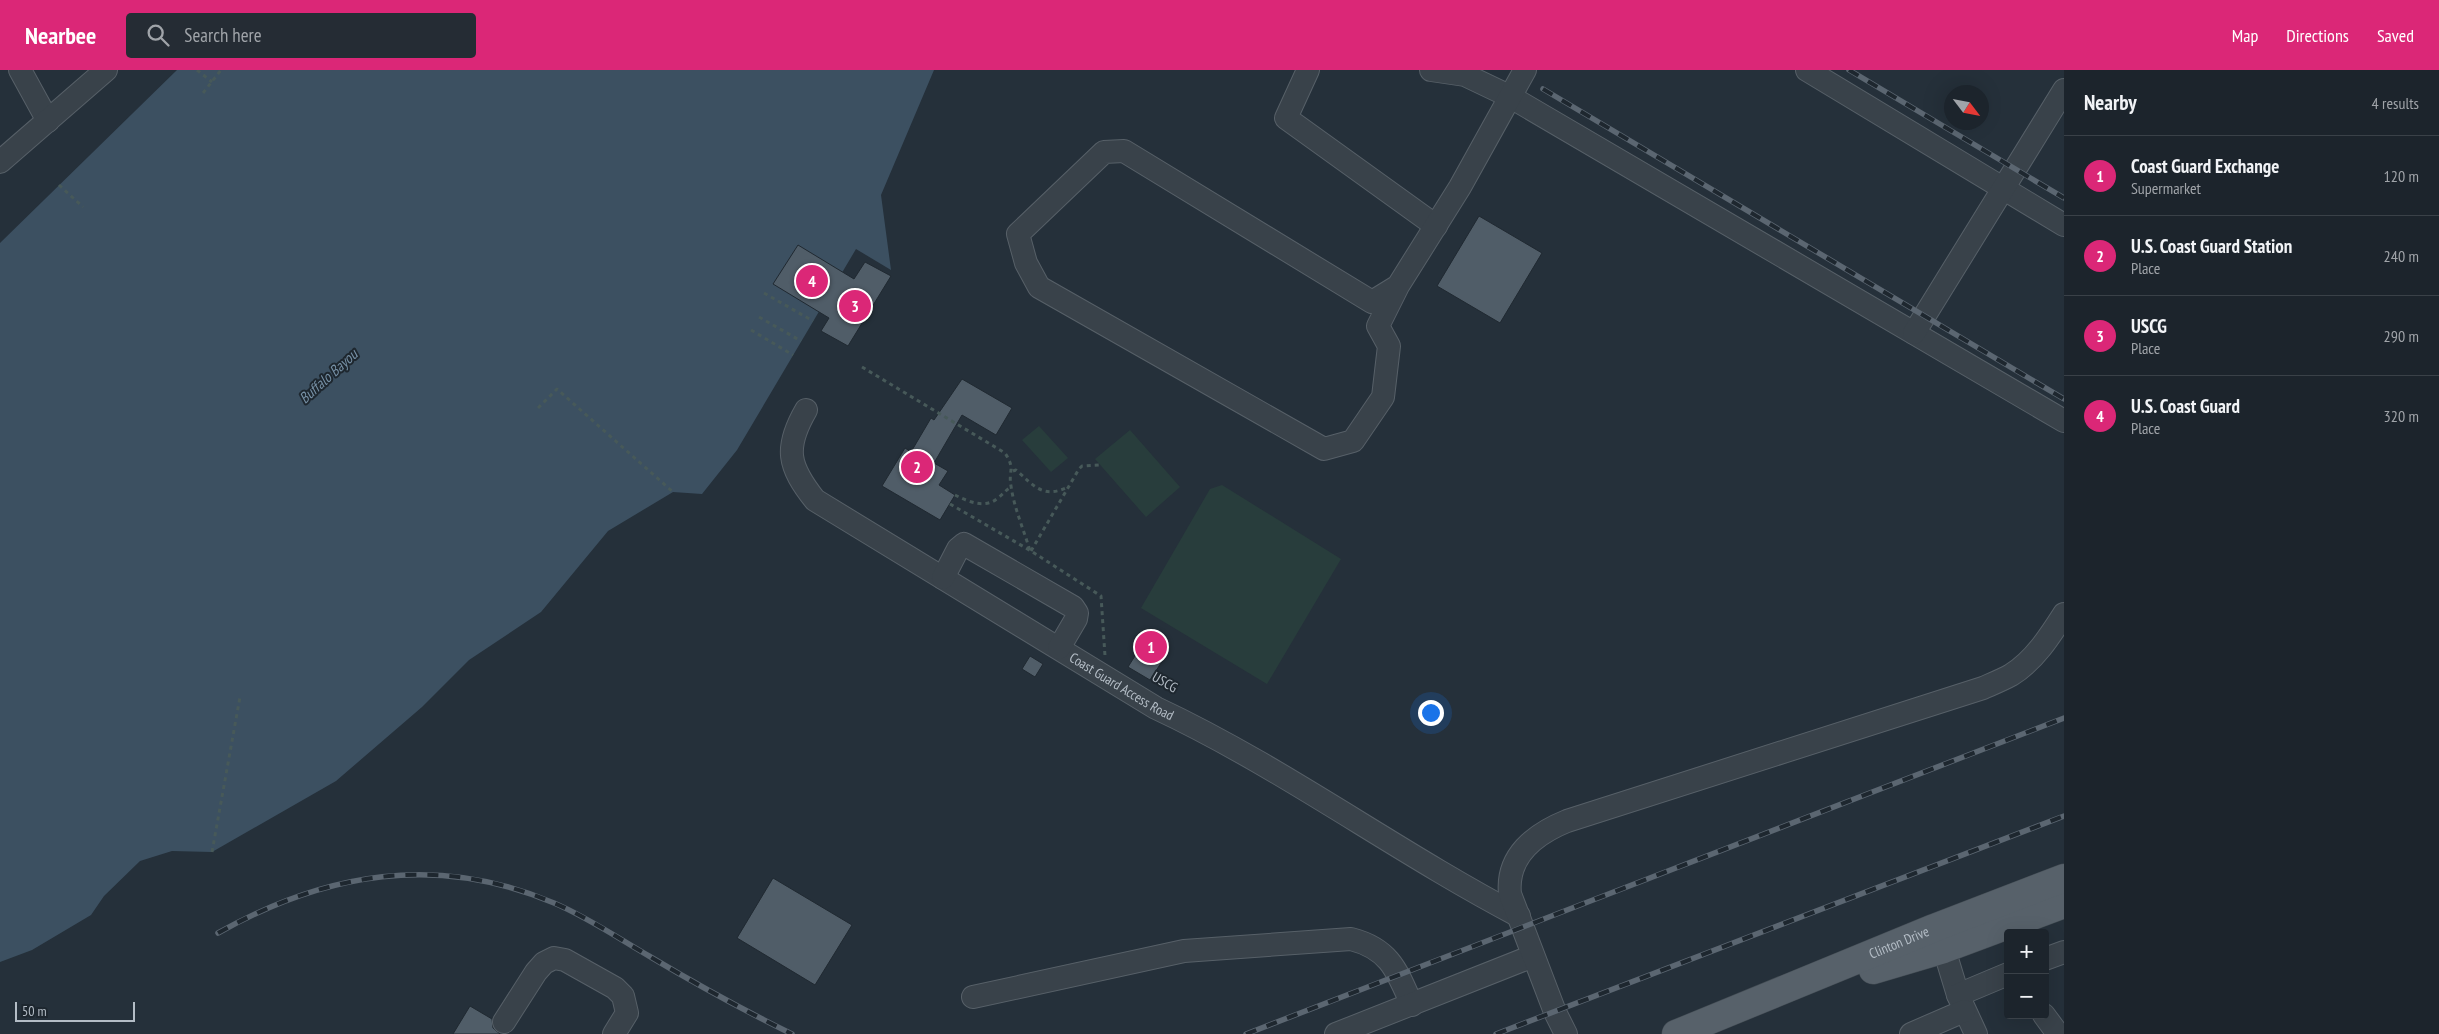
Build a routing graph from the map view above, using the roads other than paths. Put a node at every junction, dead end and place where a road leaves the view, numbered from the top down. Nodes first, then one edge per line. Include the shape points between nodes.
1 (20, 70) edge
2 (106, 70) edge
3 (1308, 70) edge
4 (1431, 70) edge
5 (1524, 70) edge
6 (1807, 70) edge
7 (1461, 73) edge
8 (2064, 90) edge
9 (1509, 96) junction
10 (48, 121) junction
11 (0, 162) edge
12 (2003, 188) junction
13 (2064, 225) edge
14 (1436, 226) junction
15 (1398, 286) junction
16 (1914, 333) junction
17 (806, 410) dead end
18 (2064, 421) edge
19 (942, 578) junction
20 (2064, 614) edge
21 (1058, 648) junction
22 (2064, 878) edge
23 (2064, 904) edge
24 (1519, 916) junction
25 (1944, 949) junction
26 (2064, 952) edge
27 (1533, 956) junction
28 (2049, 958) edge
29 (2004, 976) edge
30 (973, 997) dead end
31 (1961, 1003) junction
32 (1412, 1005) junction
33 (1735, 1011) junction
34 (2047, 1019) edge
35 (504, 1022) dead end
36 (1687, 1032) edge
37 (614, 1034) edge
38 (1336, 1034) edge
39 (1566, 1034) edge
40 (1911, 1034) edge
41 (1976, 1034) edge
42 (2058, 1034) edge

1 - 10 street
2 - 10 street
3 - 14 street via 1286,118
4 - 7 street
5 - 9 street
6 - 12 street
7 - 9 street
8 - 12 street
9 - 14 street
9 - 16 street
10 - 11 street
12 - 13 street
12 - 16 street
14 - 15 street
15 - 15 street via 1378,326 1388,346 1383,397 1353,441 1324,449 1039,287 1026,263 1018,234 1104,152 1124,151 1372,302
16 - 18 street
17 - 19 street, Coast Guard Access Road via 795,430 791,458 800,481 810,494
19 - 21 street, Coast Guard Access Road
19 - 21 street via 964,544 1073,607 1076,619
20 - 24 street via 2032,657 2012,675 1983,688 1548,829 1526,846 1512,868 1508,881
21 - 24 street, Coast Guard Access Road via 1156,708 1213,734 1466,888
22 - 33 main road, Clinton Drive
23 - 25 main road, Clinton Drive
24 - 27 street
25 - 31 street
25 - 33 main road, Clinton Drive
26 - 28 street
27 - 32 street
27 - 39 street
29 - 31 street
30 - 32 street via 1184,951 1352,939 1368,944 1387,957 1399,974
31 - 40 street
31 - 41 street
32 - 38 street
33 - 36 main road, Clinton Drive
34 - 42 street
35 - 37 street via 536,972 554,958 565,960 615,988 623,996 626,1013

